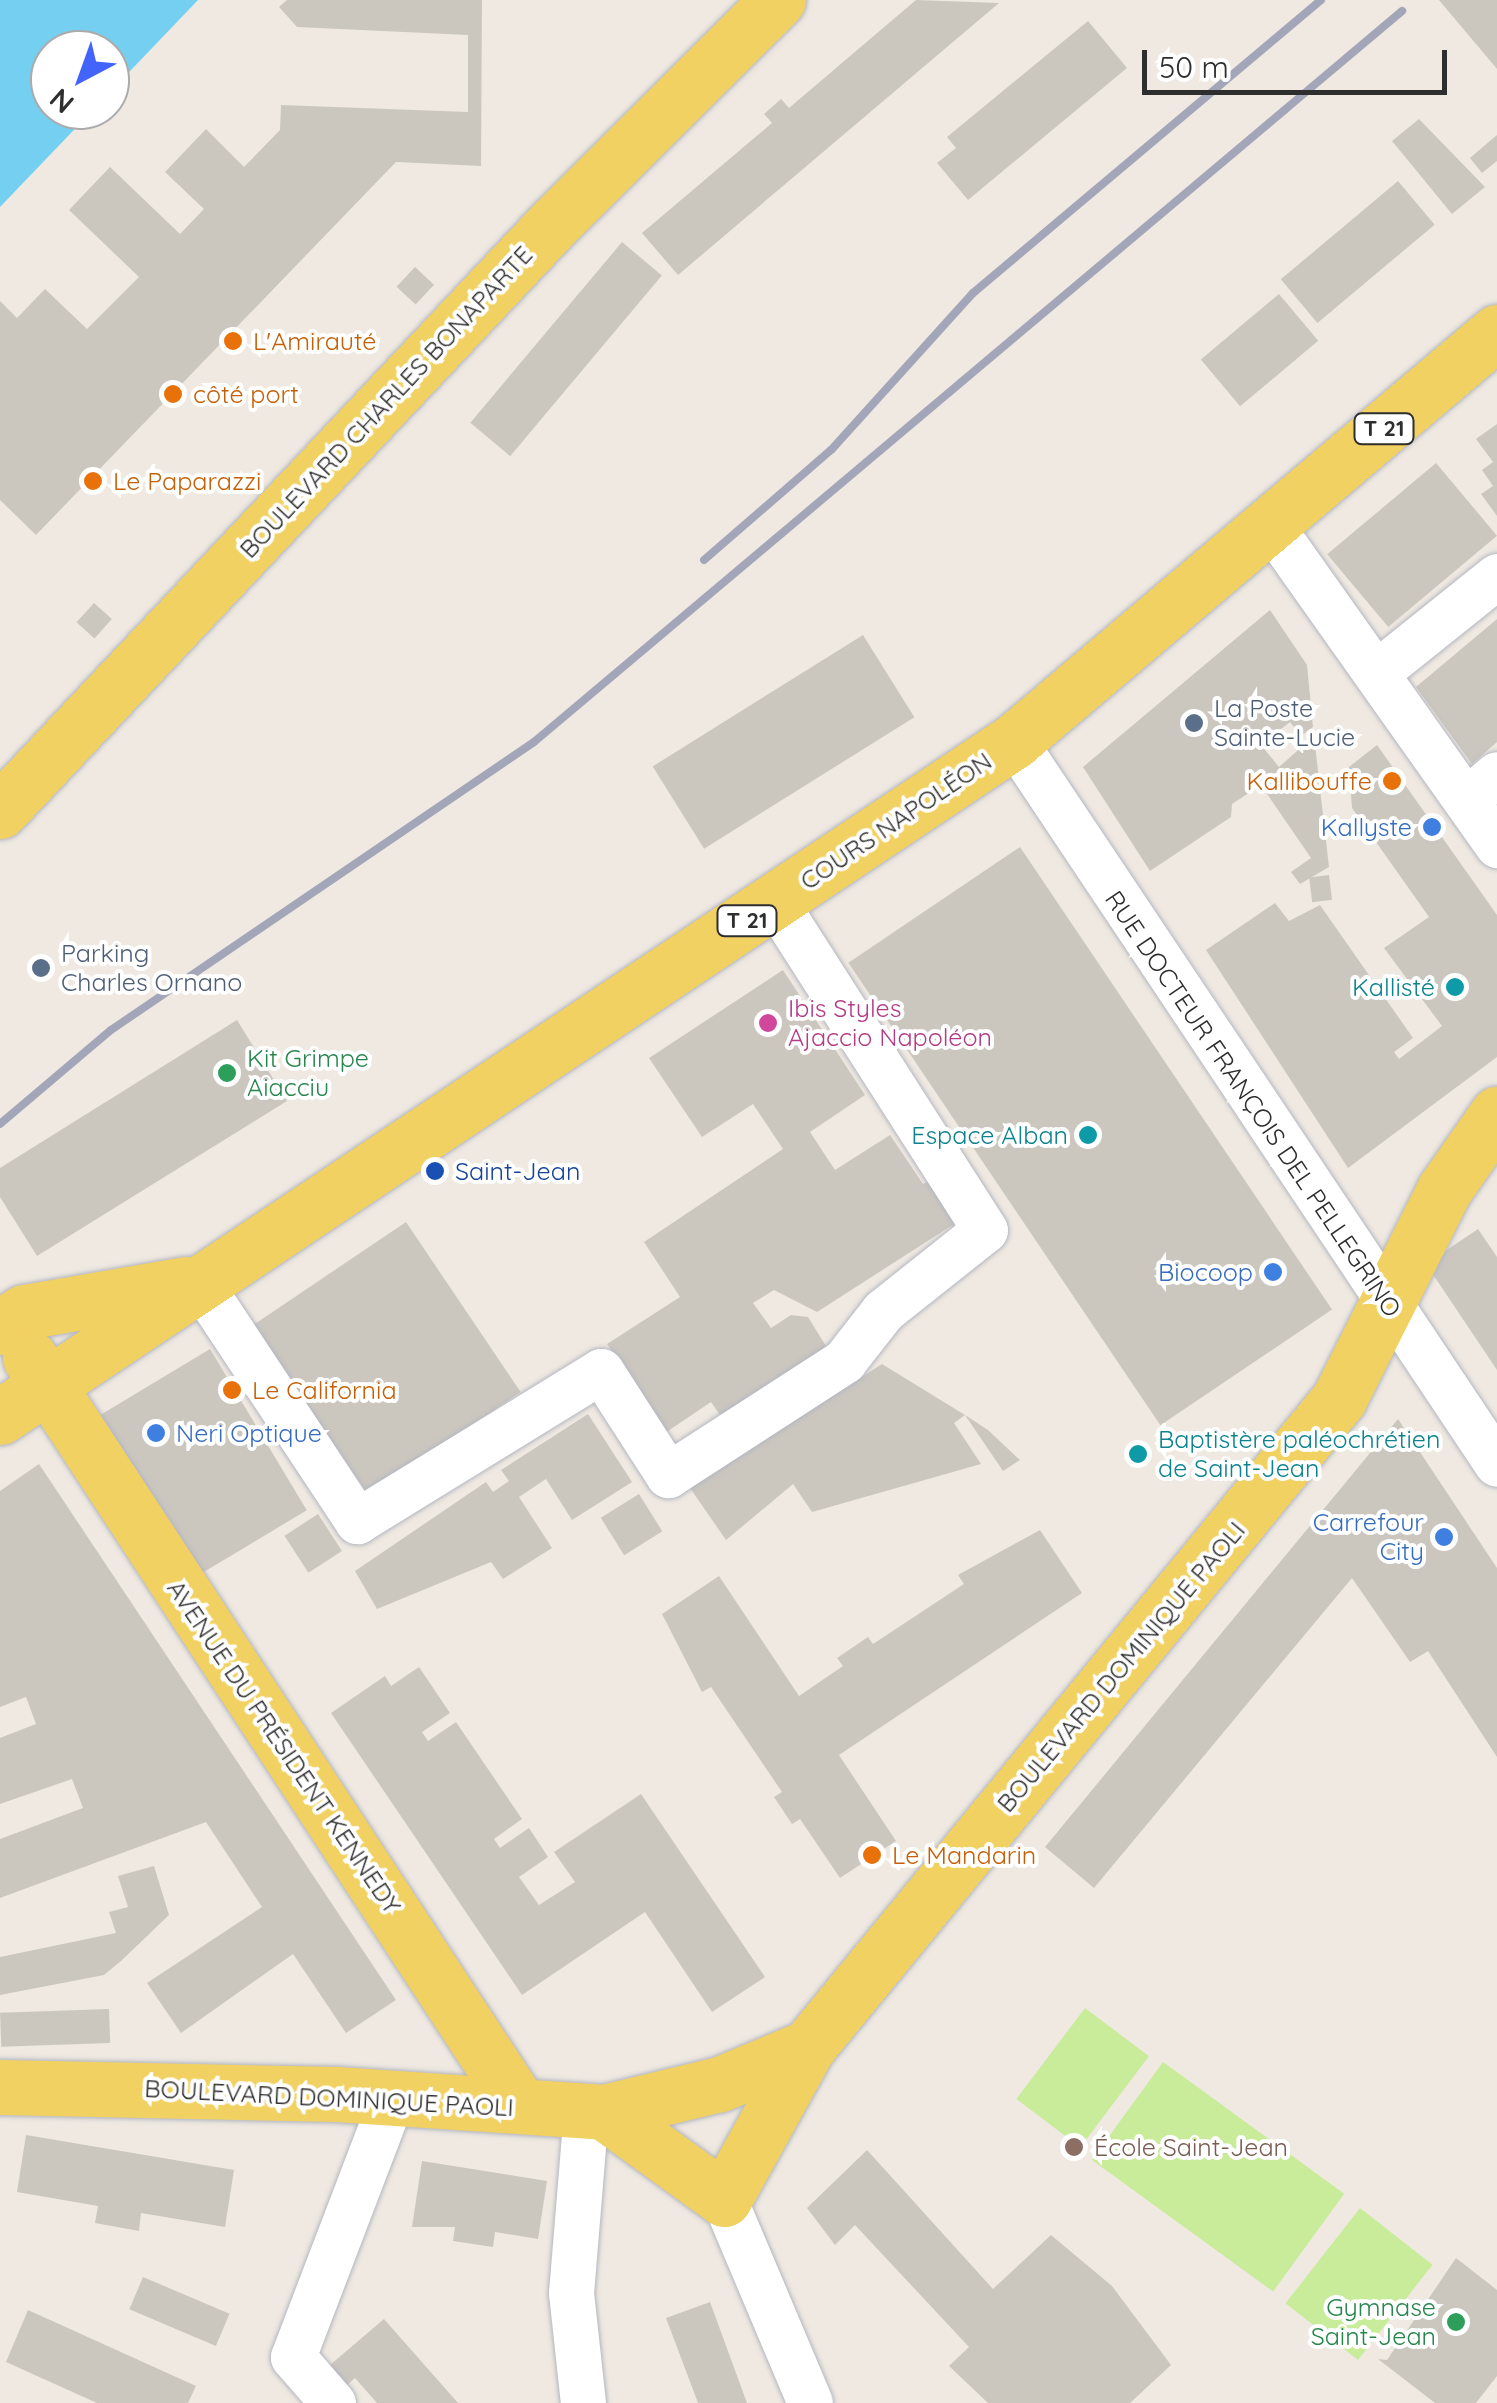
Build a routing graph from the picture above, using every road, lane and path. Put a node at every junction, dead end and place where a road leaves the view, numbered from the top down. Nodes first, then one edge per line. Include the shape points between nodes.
1 (778, 0) edge
2 (1497, 332) edge
3 (1272, 527) junction
4 (1497, 576) edge
5 (1376, 673) junction
6 (1014, 741) junction
7 (1481, 787) edge
8 (0, 811) edge
9 (1497, 845) edge
10 (775, 902) junction
11 (1497, 1114) edge
12 (199, 1282) junction
13 (1388, 1309) junction
14 (0, 1328) edge
15 (22, 1404) edge
16 (1497, 1464) edge
17 (808, 2047) junction
18 (0, 2087) edge
19 (54, 2088) junction
20 (392, 2098) junction
21 (520, 2106) junction
22 (595, 2112) junction
23 (0, 2114) edge
24 (724, 2199) junction
25 (333, 2403) edge
26 (583, 2403) edge
27 (810, 2403) edge

1 - 8 main road, BOULEVARD CHARLES BONAPARTE via 552,225
2 - 3 main road, COURS NAPOLÉON / T 21
3 - 5 street
3 - 6 main road, COURS NAPOLÉON / T 21
4 - 5 street
5 - 7 street
6 - 10 main road, COURS NAPOLÉON / T 21
6 - 13 street, RUE DOCTEUR FRANÇOIS DEL PELLEGRINO
7 - 9 street
10 - 12 main road, COURS NAPOLÉON / T 21
10 - 12 street via 985,1230 883,1311 844,1361 668,1475 601,1370 357,1521
11 - 13 main road, BOULEVARD DOMINIQUE PAOLI via 1444,1190
12 - 14 main road, COURS NAPOLÉON / T 21 via 24,1312
12 - 15 main road via 88,1319 32,1354
13 - 16 street, RUE DOCTEUR FRANÇOIS DEL PELLEGRINO
13 - 17 main road, BOULEVARD DOMINIQUE PAOLI via 1339,1399
15 - 21 main road, AVENUE DU PRÉSIDENT KENNEDY
17 - 22 main road via 720,2084
17 - 24 main road, BOULEVARD DOMINIQUE PAOLI
18 - 19 main road, BOULEVARD DOMINIQUE PAOLI
19 - 20 main road, BOULEVARD DOMINIQUE PAOLI
19 - 23 main road, BOULEVARD DOMINIQUE PAOLI
20 - 21 main road, BOULEVARD DOMINIQUE PAOLI
20 - 25 street via 292,2357
21 - 22 main road, BOULEVARD DOMINIQUE PAOLI
22 - 24 main road
22 - 26 street via 571,2293
24 - 27 street

